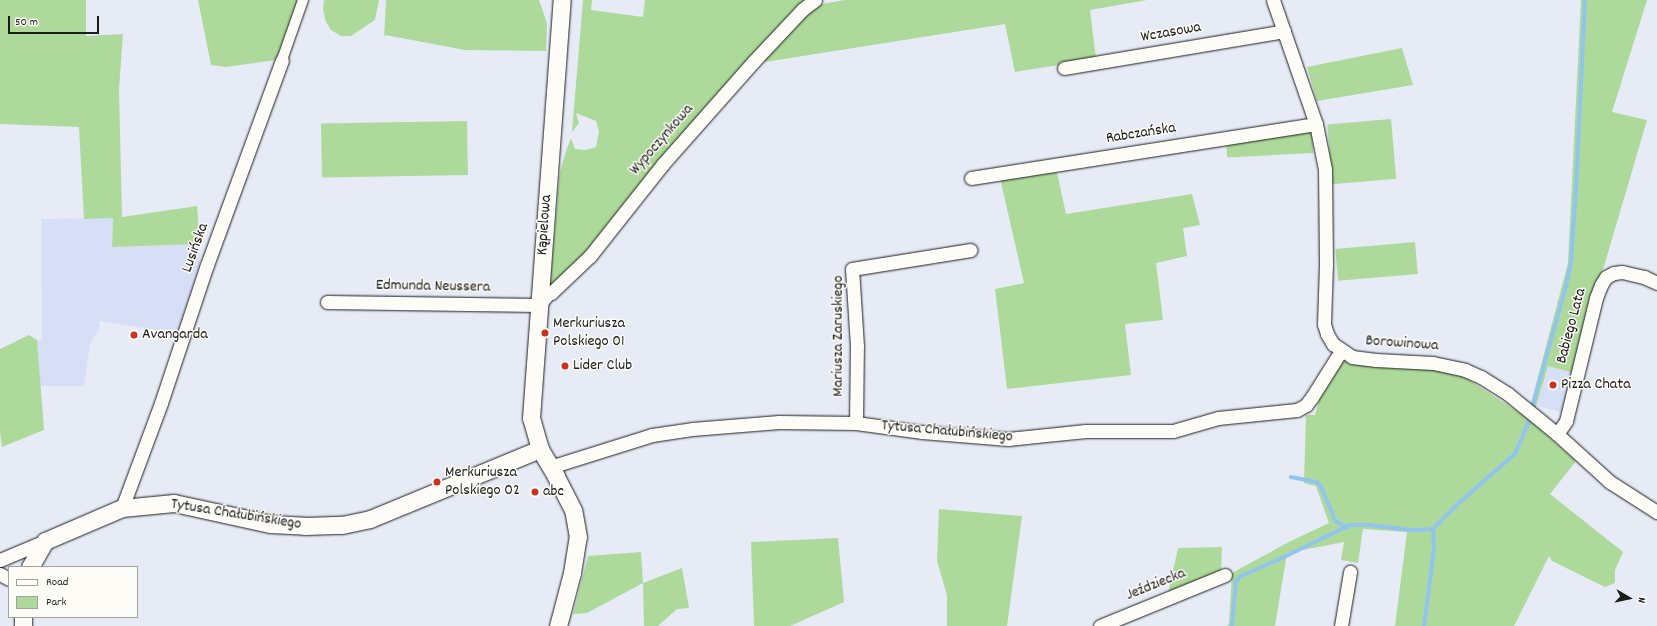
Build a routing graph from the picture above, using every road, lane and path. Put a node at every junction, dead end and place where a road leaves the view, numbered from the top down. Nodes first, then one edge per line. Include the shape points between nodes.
1 (303, 0) edge
2 (562, 0) edge
3 (816, 0) edge
4 (1274, 0) edge
5 (1284, 31) junction
6 (282, 60) joint
7 (1064, 68) dead end
8 (1316, 124) junction
9 (971, 178) dead end
10 (970, 250) dead end
11 (1657, 283) edge
12 (327, 302) dead end
13 (539, 305) junction
14 (1341, 351) junction
15 (856, 423) junction
16 (1558, 434) junction
17 (540, 449) junction
18 (550, 467) junction
19 (122, 508) junction
20 (1657, 512) edge
21 (45, 541) junction
22 (0, 560) edge
23 (31, 566) edge
24 (1350, 572) dead end
25 (1225, 575) dead end
26 (558, 626) edge
27 (1100, 626) edge
28 (1341, 626) edge

1 - 6 street, Lusińska
2 - 13 street, Kąpielowa
3 - 13 street, Wypoczynkowa via 803,9 754,61 662,165 590,256
4 - 5 street, Borowinowa
5 - 7 street, Wczasowa
5 - 8 street, Borowinowa
6 - 19 street, Lusińska
8 - 9 street, Rabczańska
8 - 14 street, Borowinowa via 1325,169 1324,324 1330,339
10 - 15 street, Mariusza Zaruskiego via 852,269 857,346
11 - 16 street, Babiego Lata via 1622,272 1606,277 1600,285 1566,421
12 - 13 street, Edmunda Neussera
13 - 17 street, Kąpielowa via 531,418
14 - 15 street, Tytusa Chałubińskiego via 1312,397 1306,405 1297,410 1218,418 1172,431 1086,430 1008,439 922,432
14 - 16 street, Borowinowa via 1352,357 1364,359 1433,363 1465,370 1508,394
15 - 18 street, Tytusa Chałubińskiego via 826,421 757,424 652,435
16 - 20 street, Borowinowa via 1610,482
17 - 18 street, Kąpielowa
17 - 19 street, Tytusa Chałubińskiego via 370,519 342,525 270,524 174,503
18 - 26 street, Kąpielowa via 573,510 578,537 572,573
19 - 21 street, Tytusa Chałubińskiego
21 - 22 street, Tytusa Chałubińskiego
21 - 23 street
24 - 28 street
25 - 27 street, Jeździecka

